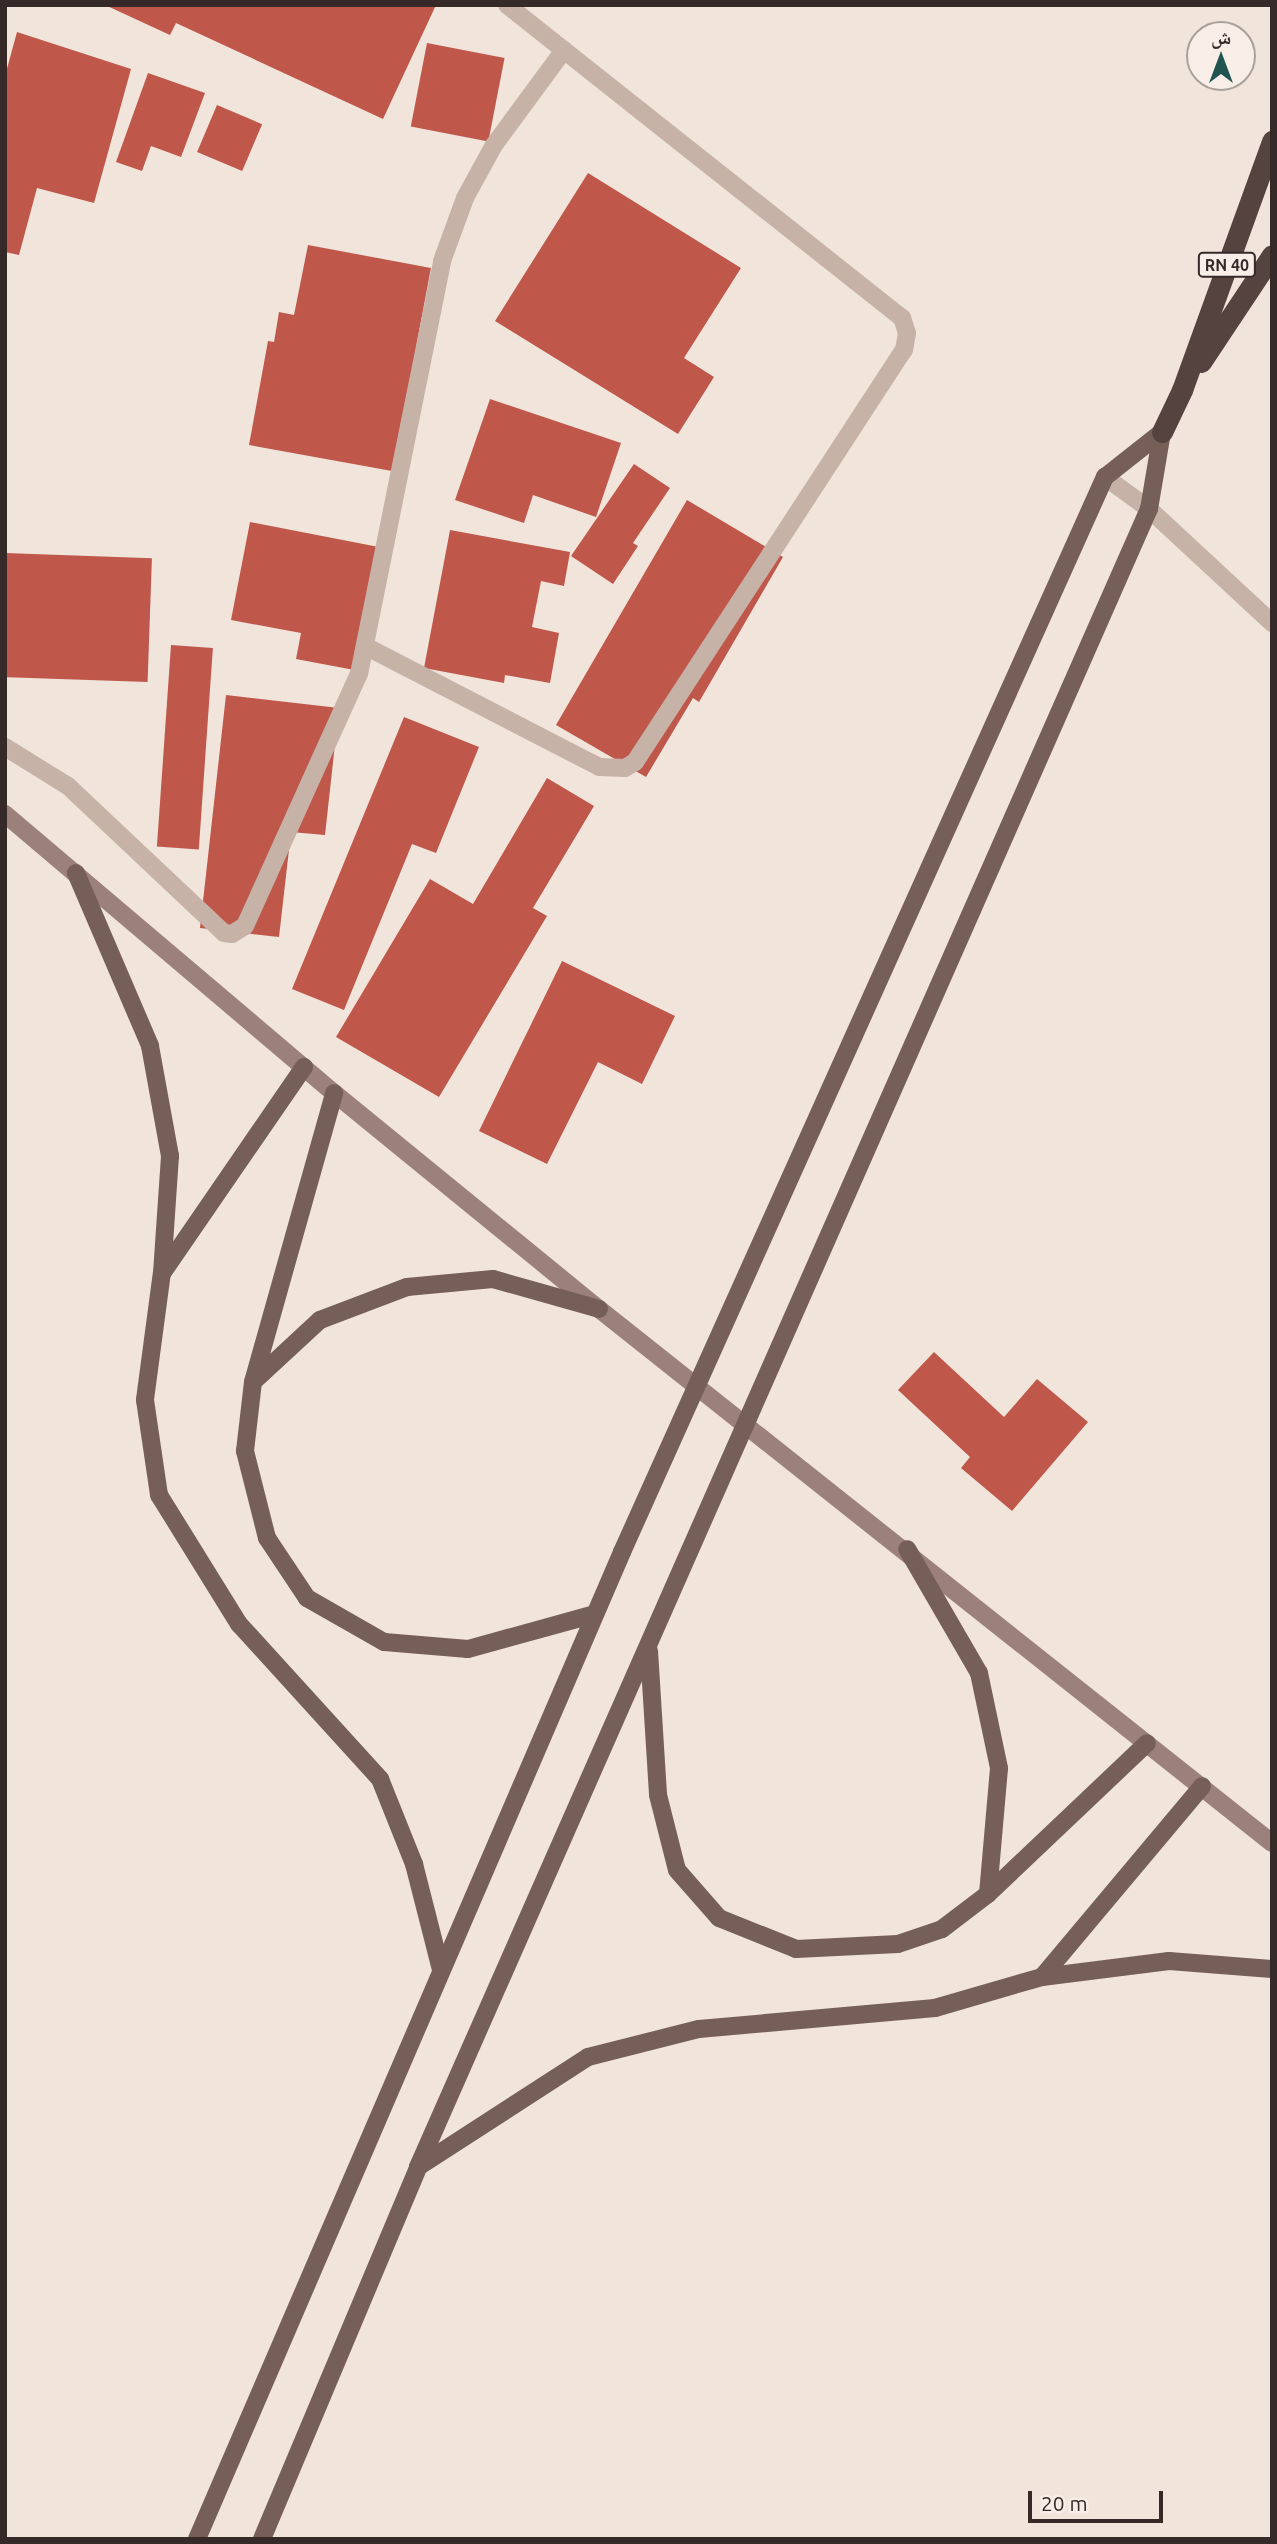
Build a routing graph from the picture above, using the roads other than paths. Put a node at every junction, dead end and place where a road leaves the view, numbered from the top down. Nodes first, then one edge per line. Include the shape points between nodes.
1 (507, 5) edge
2 (564, 50) junction
3 (1272, 141) edge
4 (1272, 256) edge
5 (1182, 390) junction
6 (1162, 432) junction
7 (1105, 477) junction
8 (1149, 509) junction
9 (1272, 624) edge
10 (365, 646) junction
11 (5, 747) edge
12 (5, 814) edge
13 (76, 873) junction
14 (304, 1067) junction
15 (334, 1093) junction
16 (162, 1272) junction
17 (599, 1309) junction
18 (253, 1382) junction
19 (907, 1549) junction
20 (595, 1614) junction
21 (649, 1649) junction
22 (1147, 1743) junction
23 (1202, 1786) junction
24 (1272, 1843) edge
25 (988, 1894) junction
26 (1272, 1969) edge
27 (440, 1970) junction
28 (1042, 1977) junction
29 (418, 2167) junction
30 (197, 2539) edge
31 (262, 2539) edge

1 - 2 street
2 - 10 street via 495,145 465,198 442,261
2 - 10 street via 902,318 907,333 904,350 635,762 625,768 599,767
3 - 5 highway, RN 40
4 - 5 highway
5 - 6 highway, RN 40
6 - 7 main road
6 - 8 main road
7 - 8 street
7 - 20 main road
8 - 9 street
8 - 21 main road
10 - 11 street via 337,728 245,926 232,934 223,933 68,786
12 - 13 street
13 - 14 street
13 - 16 main road via 150,1046 170,1156
14 - 15 street
14 - 16 main road
15 - 17 street
15 - 18 main road
16 - 27 main road via 145,1400 159,1495 239,1624 380,1779 414,1864
17 - 18 main road via 493,1279 407,1287 320,1320
17 - 19 street
18 - 20 main road via 245,1451 251,1475 267,1538 307,1598 384,1642 468,1649
19 - 22 street
19 - 25 main road via 979,1673 999,1768
20 - 27 main road
21 - 25 main road via 658,1795 677,1870 719,1918 796,1949 898,1944 942,1929
21 - 29 main road
22 - 23 street
22 - 25 main road
23 - 24 street
23 - 28 main road
26 - 28 main road via 1169,1961
27 - 30 main road
28 - 29 main road via 935,2008 699,2029 588,2057
29 - 31 main road

